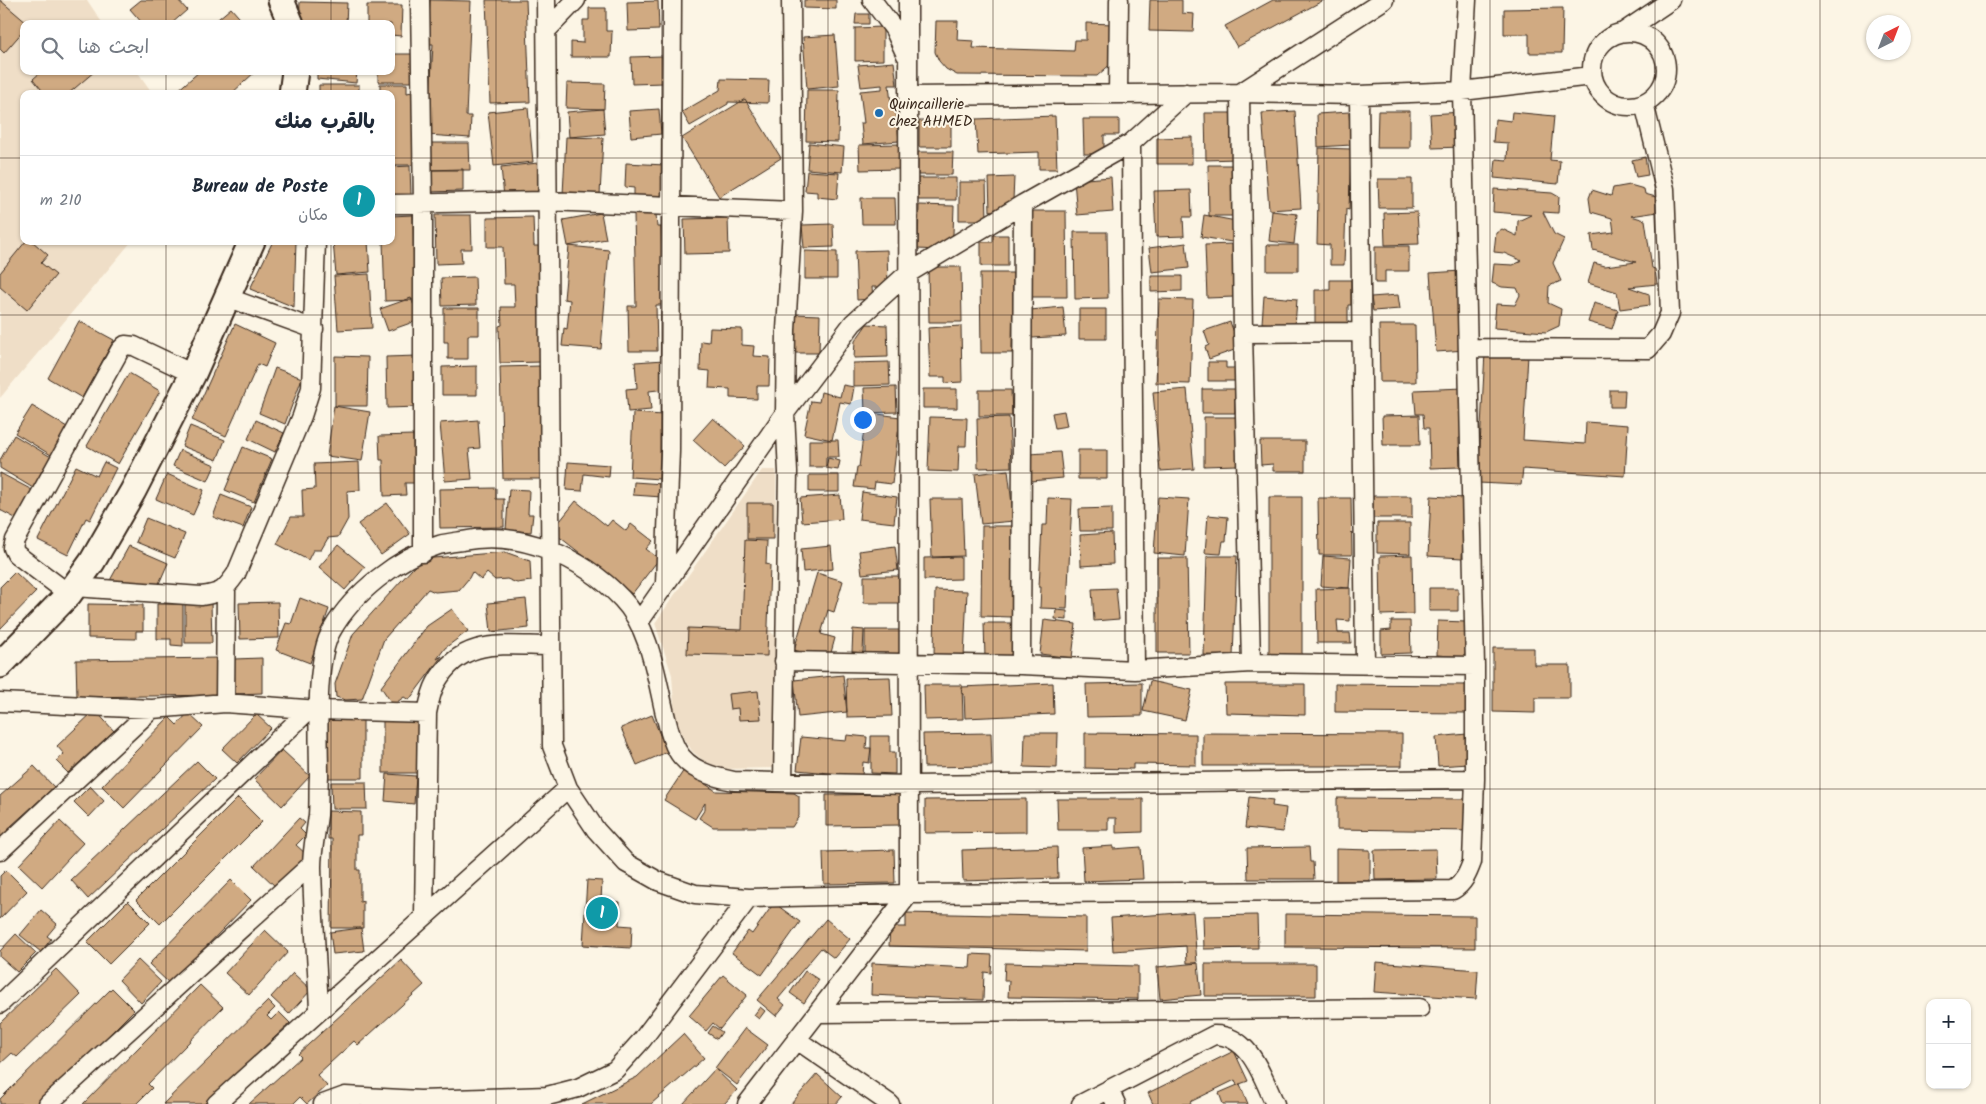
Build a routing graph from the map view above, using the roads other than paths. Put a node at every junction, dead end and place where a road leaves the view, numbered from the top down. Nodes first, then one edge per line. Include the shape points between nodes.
1 (420, 0) edge
2 (546, 0) edge
3 (576, 0) edge
4 (672, 0) edge
5 (791, 0) edge
6 (872, 0) edge
7 (908, 0) edge
8 (1119, 0) edge
9 (1384, 0) edge
10 (1467, 0) edge
11 (1671, 0) edge
12 (547, 30) junction
13 (1625, 31) junction
14 (908, 59) junction
15 (294, 75) edge
16 (1592, 76) junction
17 (292, 90) edge
18 (1462, 91) junction
19 (1240, 92) junction
20 (1186, 93) junction
21 (1118, 94) junction
22 (1359, 95) junction
23 (909, 96) junction
24 (1644, 104) junction
25 (1131, 143) junction
26 (547, 201) junction
27 (395, 204) edge
28 (423, 204) junction
29 (1023, 204) junction
30 (671, 205) junction
31 (793, 211) junction
32 (250, 245) edge
33 (316, 245) edge
34 (907, 274) junction
35 (226, 297) junction
36 (314, 329) junction
37 (1362, 332) junction
38 (1243, 333) junction
39 (1468, 348) junction
40 (193, 374) junction
41 (785, 413) junction
42 (550, 551) junction
43 (423, 552) junction
44 (665, 584) junction
45 (226, 589) junction
46 (72, 591) junction
47 (639, 622) junction
48 (551, 646) junction
49 (784, 661) junction
50 (1251, 663) junction
51 (909, 664) junction
52 (1022, 664) junction
53 (0, 665) edge
54 (1365, 665) junction
55 (1475, 666) junction
56 (1135, 670) junction
57 (0, 702) edge
58 (225, 703) junction
59 (152, 708) junction
60 (315, 709) junction
61 (426, 713) junction
62 (1475, 779) junction
63 (783, 782) junction
64 (909, 785) junction
65 (568, 788) junction
66 (0, 851) edge
67 (312, 864) junction
68 (909, 894) junction
69 (750, 898) junction
70 (424, 916) junction
71 (0, 1004) edge
72 (1420, 1008) dead end
73 (319, 1010) junction
74 (818, 1013) junction
75 (797, 1040) junction
76 (1112, 1097) edge
77 (420, 1102) edge
78 (48, 1104) edge
79 (216, 1104) edge
80 (323, 1104) edge
81 (747, 1104) edge
82 (890, 1104) edge
83 (1081, 1104) edge
84 (1275, 1104) edge

1 - 28 street
2 - 12 street
3 - 12 street
4 - 30 street
5 - 31 street
6 - 14 street via 894,29
7 - 14 street
8 - 21 street
9 - 19 street
10 - 18 street
11 - 13 street
12 - 26 street
13 - 16 street via 1610,36 1599,46 1592,60
13 - 24 street via 1640,32 1652,39 1661,48 1666,61 1663,86
14 - 23 street
15 - 17 main road
16 - 18 street
16 - 24 street via 1597,88 1612,101 1631,106
18 - 22 street
18 - 39 street
19 - 20 street
19 - 22 street
19 - 38 street
20 - 21 street
20 - 25 street
21 - 23 street
22 - 37 street
23 - 34 street
24 - 39 street via 1666,189 1670,313 1661,334 1648,349
25 - 29 street
25 - 56 street
26 - 28 street
26 - 30 street
26 - 42 street
27 - 28 street
28 - 43 street
29 - 34 street
29 - 52 street
30 - 31 street
30 - 44 street via 670,451
31 - 41 street
32 - 35 main road
33 - 36 street
34 - 41 street via 853,323
34 - 51 street
35 - 36 street
35 - 40 main road
36 - 45 street via 311,388 302,416 236,574
37 - 38 street
37 - 54 street
38 - 50 street
39 - 55 street
40 - 46 main road via 133,491
40 - 46 street via 134,346 125,345 120,350 13,548 16,554
41 - 44 street
41 - 49 street via 788,472
42 - 43 street via 514,539 475,538
42 - 47 street via 601,580 624,600
42 - 48 street
43 - 60 street via 375,581 331,630 323,655
44 - 47 street
45 - 46 street via 202,596
45 - 58 street
46 - 53 main road
47 - 63 street via 677,751 692,766 712,777
48 - 61 street via 489,646 468,651 444,670 435,684
48 - 65 street via 552,746
49 - 51 street
49 - 63 street
50 - 54 street
50 - 56 street
51 - 52 street
51 - 64 street
52 - 56 street
54 - 55 street
55 - 62 street
57 - 59 street
58 - 59 street
58 - 60 street
59 - 66 street
60 - 61 street
60 - 67 street via 318,813
60 - 71 street
61 - 70 street
62 - 64 street
62 - 68 street via 1472,862 1454,890
63 - 64 street
64 - 68 street
65 - 69 street via 596,830 626,863 658,881 695,894
65 - 70 street
67 - 73 street
67 - 78 street
68 - 69 street
68 - 74 street
69 - 77 street via 642,1040 615,1070 578,1088 547,1096
70 - 73 street
72 - 74 street
73 - 79 street
74 - 75 street
75 - 81 street
75 - 82 street
76 - 83 street
76 - 84 street via 1207,1037 1224,1035 1250,1053
77 - 80 street via 346,1096

